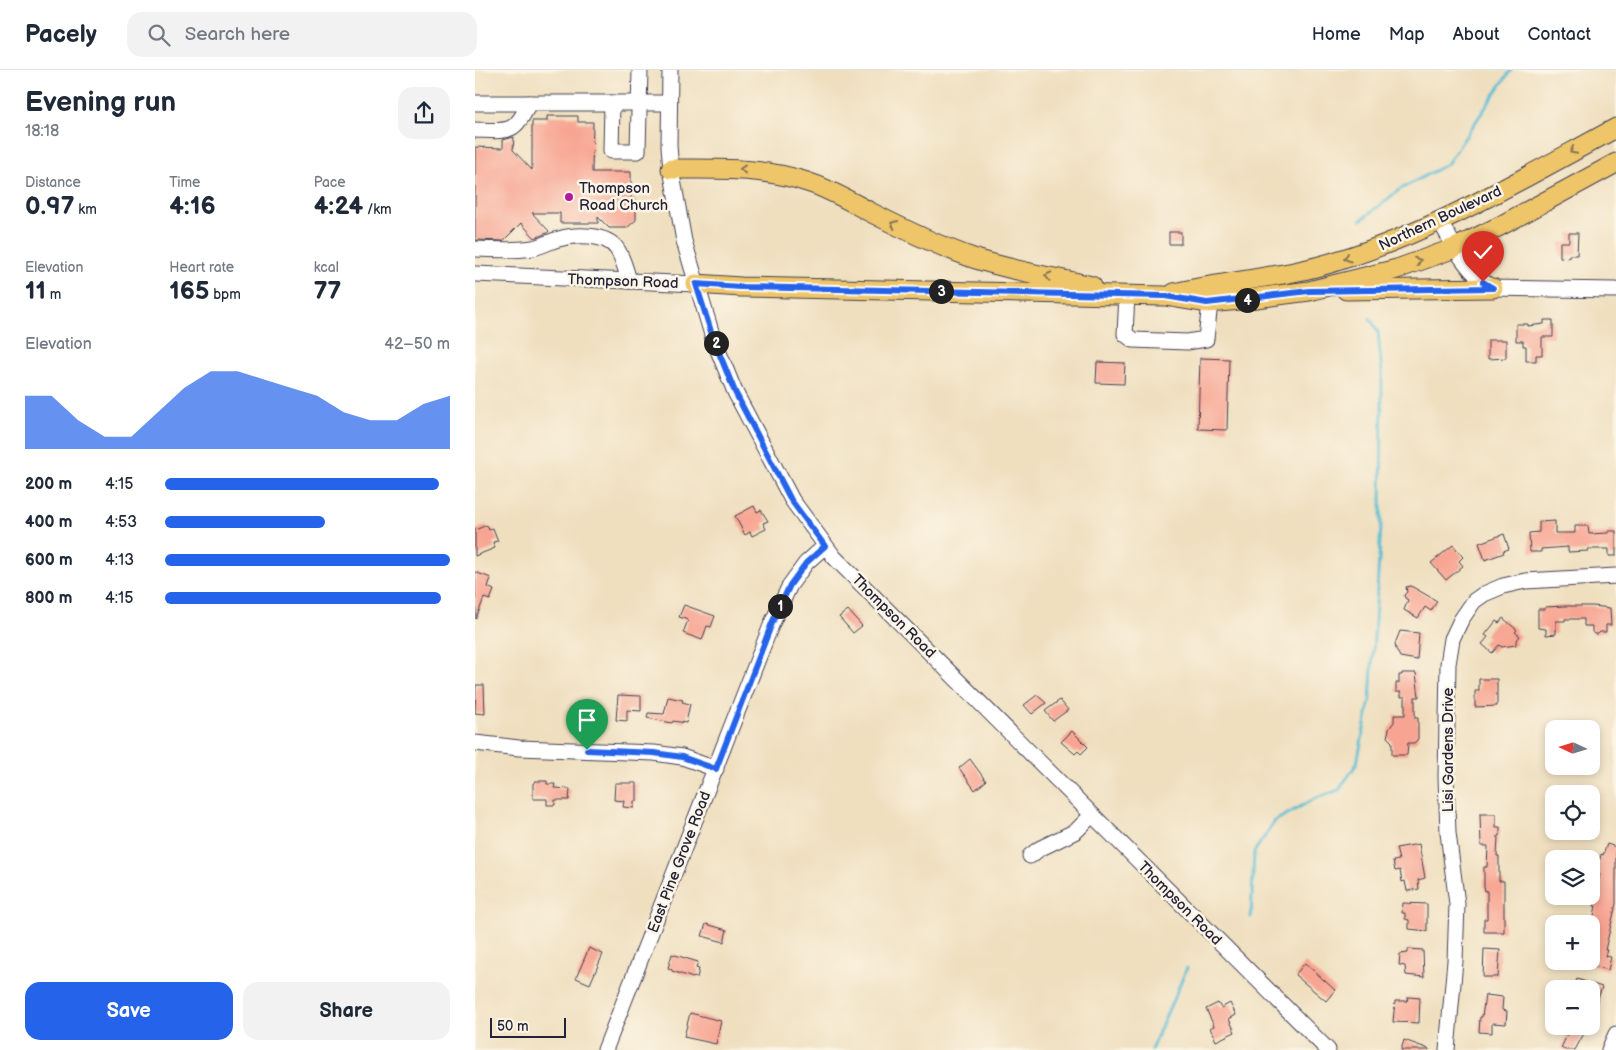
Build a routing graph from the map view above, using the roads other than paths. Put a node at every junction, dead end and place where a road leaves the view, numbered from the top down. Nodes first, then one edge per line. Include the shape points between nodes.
1 (641, 70) edge
2 (670, 70) edge
3 (475, 103) edge
4 (529, 103) junction
5 (612, 103) junction
6 (640, 103) junction
7 (669, 103) junction
8 (1616, 128) edge
9 (475, 130) edge
10 (1616, 163) edge
11 (671, 169) junction
12 (1439, 221) junction
13 (1455, 248) junction
14 (475, 250) edge
15 (475, 274) edge
16 (629, 281) junction
17 (696, 284) junction
18 (1493, 288) junction
19 (1616, 290) edge
20 (1309, 291) junction
21 (1119, 295) junction
22 (1165, 296) junction
23 (1209, 303) junction
24 (825, 546) junction
25 (1616, 576) edge
26 (475, 743) edge
27 (716, 769) junction
28 (1093, 815) junction
29 (1030, 856) dead end
30 (1616, 1034) edge
31 (605, 1050) edge
32 (1328, 1050) edge
33 (1447, 1050) edge
34 (1609, 1050) edge

1 - 6 street
2 - 7 street
3 - 4 street
4 - 5 street
4 - 9 street via 520,122 509,129
5 - 6 street
5 - 6 street via 611,151 638,151
6 - 7 street
7 - 11 street
8 -> 12 main road, Northern Boulevard
10 - 13 main road, Northern Boulevard
11 - 17 street via 684,241
21 -> 11 main road via 973,258 806,181 756,170
12 - 13 street
12 -> 22 main road, Northern Boulevard via 1338,261 1278,276 1204,286
13 - 18 street via 1467,266
20 -> 13 main road, Northern Boulevard via 1397,269
14 - 16 street via 534,248 560,238 601,238 617,248
15 - 16 street, Thompson Road
16 - 17 street, Thompson Road
17 - 21 main road, Northern Boulevard
17 - 24 street, Thompson Road via 735,392 791,500
18 - 19 street
18 - 20 main road
20 - 23 main road, Northern Boulevard
21 - 22 main road, Northern Boulevard
21 - 23 street via 1125,334 1133,340 1187,342 1206,339
22 - 23 main road, Northern Boulevard
24 - 27 street, East Pine Grove Road via 806,563 790,585 772,623
24 - 28 street, Thompson Road
25 - 33 street, Lisi Gardens Drive via 1525,581 1503,586 1474,602 1453,639 1448,664 1446,777 1448,833 1457,904
26 - 27 street via 519,748 654,753 682,757
27 - 31 street, East Pine Grove Road
28 - 29 street via 1076,831
28 - 32 street, Thompson Road
30 - 34 street

